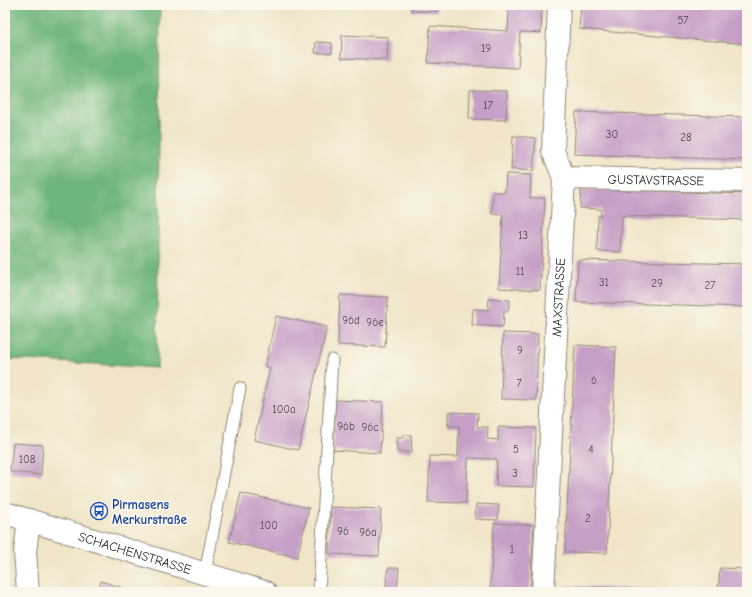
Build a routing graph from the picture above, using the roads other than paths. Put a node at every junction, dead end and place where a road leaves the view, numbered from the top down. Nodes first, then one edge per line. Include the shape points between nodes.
1 (559, 5) edge
2 (564, 178) junction
3 (747, 180) edge
4 (332, 360) dead end
5 (240, 388) dead end
6 (5, 512) edge
7 (29, 520) junction
8 (205, 574) junction
9 (28, 592) edge
10 (265, 592) edge
11 (319, 592) edge
12 (543, 592) edge

1 - 2 street, MAXSTRASSE via 553,150
2 - 3 street, GUSTAVSTRASSE
2 - 12 street, MAXSTRASSE
4 - 11 lane
5 - 8 lane
6 - 7 street, SCHACHENSTRASSE
7 - 8 street, SCHACHENSTRASSE
7 - 9 street via 25,552
8 - 10 street, SCHACHENSTRASSE

